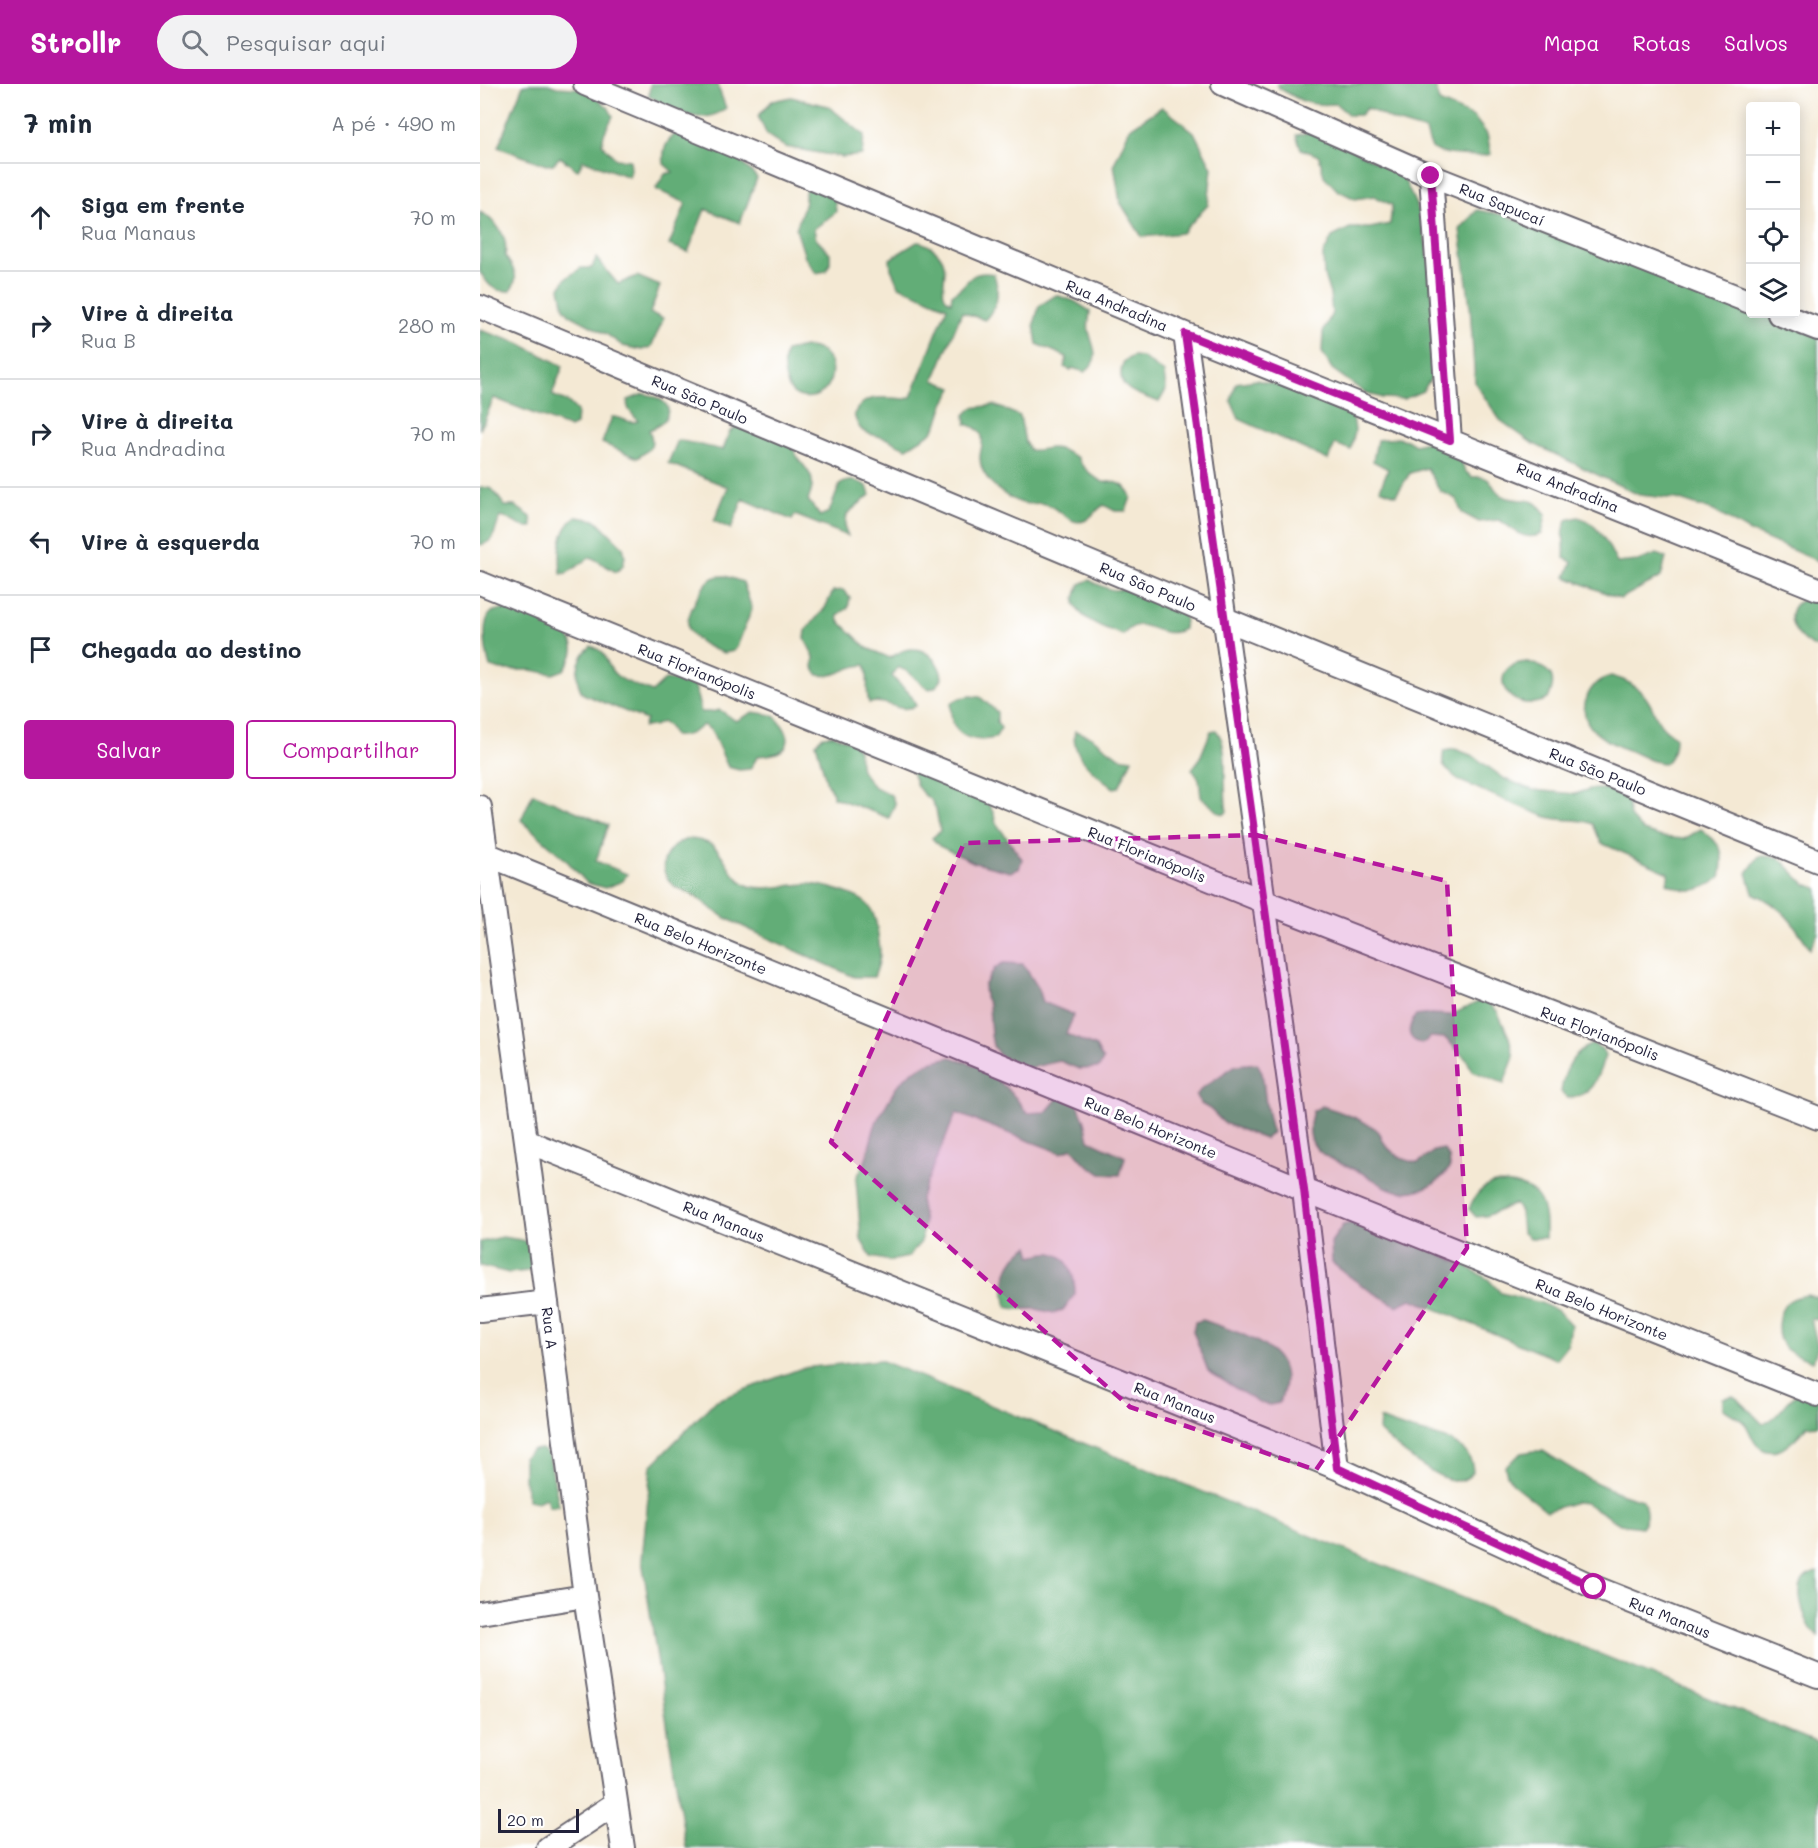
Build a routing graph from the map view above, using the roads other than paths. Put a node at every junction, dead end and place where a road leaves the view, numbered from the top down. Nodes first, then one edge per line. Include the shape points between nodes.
1 (585, 84) edge
2 (1223, 84) edge
3 (1431, 176) junction
4 (1746, 300) edge
5 (480, 307) edge
6 (1789, 318) edge
7 (1818, 329) edge
8 (1185, 334) junction
9 (1450, 440) junction
10 (480, 583) edge
11 (1818, 588) edge
12 (1225, 619) junction
13 (480, 807) edge
14 (486, 854) junction
15 (1818, 861) edge
16 (1263, 901) junction
17 (1818, 1118) edge
18 (526, 1141) junction
19 (1304, 1190) junction
20 (547, 1302) junction
21 (480, 1310) edge
22 (1818, 1395) edge
23 (1337, 1468) junction
24 (585, 1596) junction
25 (480, 1613) edge
26 (1818, 1676) edge
27 (616, 1803) junction
28 (548, 1848) edge
29 (623, 1848) edge

1 - 8 street, Rua Andradina
2 - 3 street, Rua Sapucaí
3 - 4 street, Rua Sapucaí
3 - 9 street
5 - 12 street, Rua São Paulo
6 - 7 street
8 - 9 street, Rua Andradina
8 - 12 street
9 - 11 street, Rua Andradina
10 - 16 street, Rua Florianópolis
12 - 15 street, Rua São Paulo
12 - 16 street
13 - 14 street, Rua A
14 - 18 street, Rua A
14 - 19 street, Rua Belo Horizonte
16 - 17 street, Rua Florianópolis
16 - 19 street
18 - 20 street, Rua A
18 - 23 street, Rua Manaus
19 - 22 street, Rua Belo Horizonte
19 - 23 street
20 - 21 street
20 - 24 street, Rua A
23 - 26 street, Rua Manaus via 1594,1587
24 - 25 street
24 - 27 street, Rua A
27 - 28 street
27 - 29 street, Rua A

